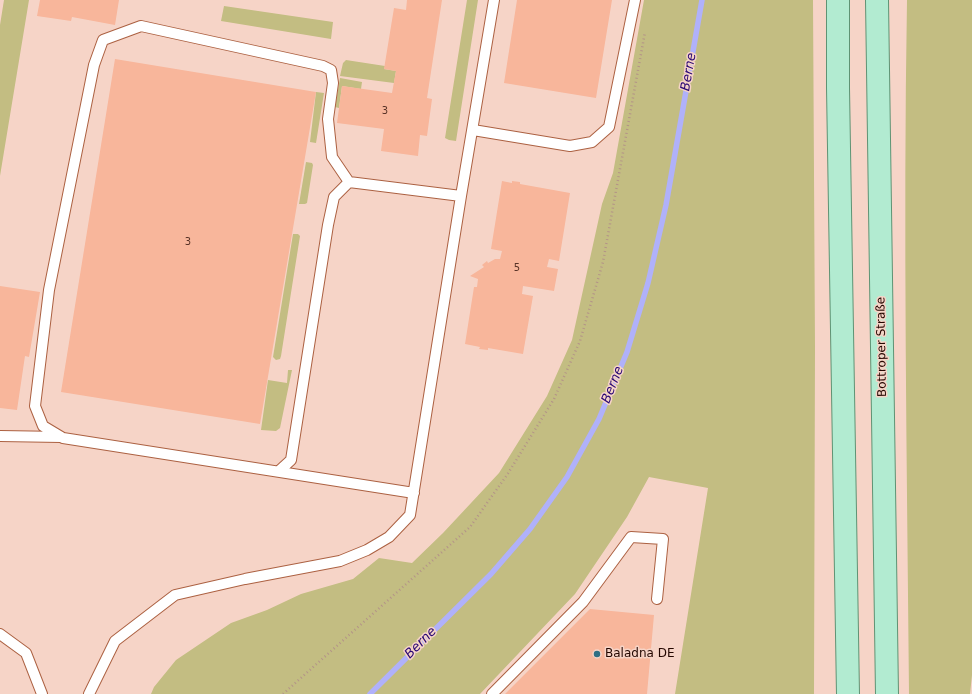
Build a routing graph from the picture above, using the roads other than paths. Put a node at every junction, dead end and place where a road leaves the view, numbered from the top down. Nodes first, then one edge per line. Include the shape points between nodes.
1 (494, 0) edge
2 (636, 0) edge
3 (838, 0) edge
4 (877, 0) edge
5 (473, 130) junction
6 (349, 182) junction
7 (461, 196) junction
8 (0, 436) edge
9 (63, 438) junction
10 (279, 472) junction
11 (414, 493) junction
12 (657, 598) dead end
13 (0, 634) edge
14 (42, 694) edge
15 (89, 694) edge
16 (492, 694) edge
17 (848, 694) edge
18 (887, 694) edge

1 - 5 lane
2 - 5 lane via 609,127 592,142 570,146
3 - 17 main road
4 - 18 main road, Bottroper Straße
5 - 7 lane
6 - 7 lane
6 - 9 lane via 332,157 328,119 333,83 331,70 323,66 141,26 103,40 94,65 49,290 35,406 43,426
6 - 10 lane via 334,197 291,460
7 - 11 lane
8 - 9 lane
9 - 10 lane
10 - 11 lane
11 - 15 lane via 410,515 389,537 367,550 340,561 252,577 175,595 115,641
12 - 16 lane via 663,538 631,537 583,602
13 - 14 lane via 26,653

